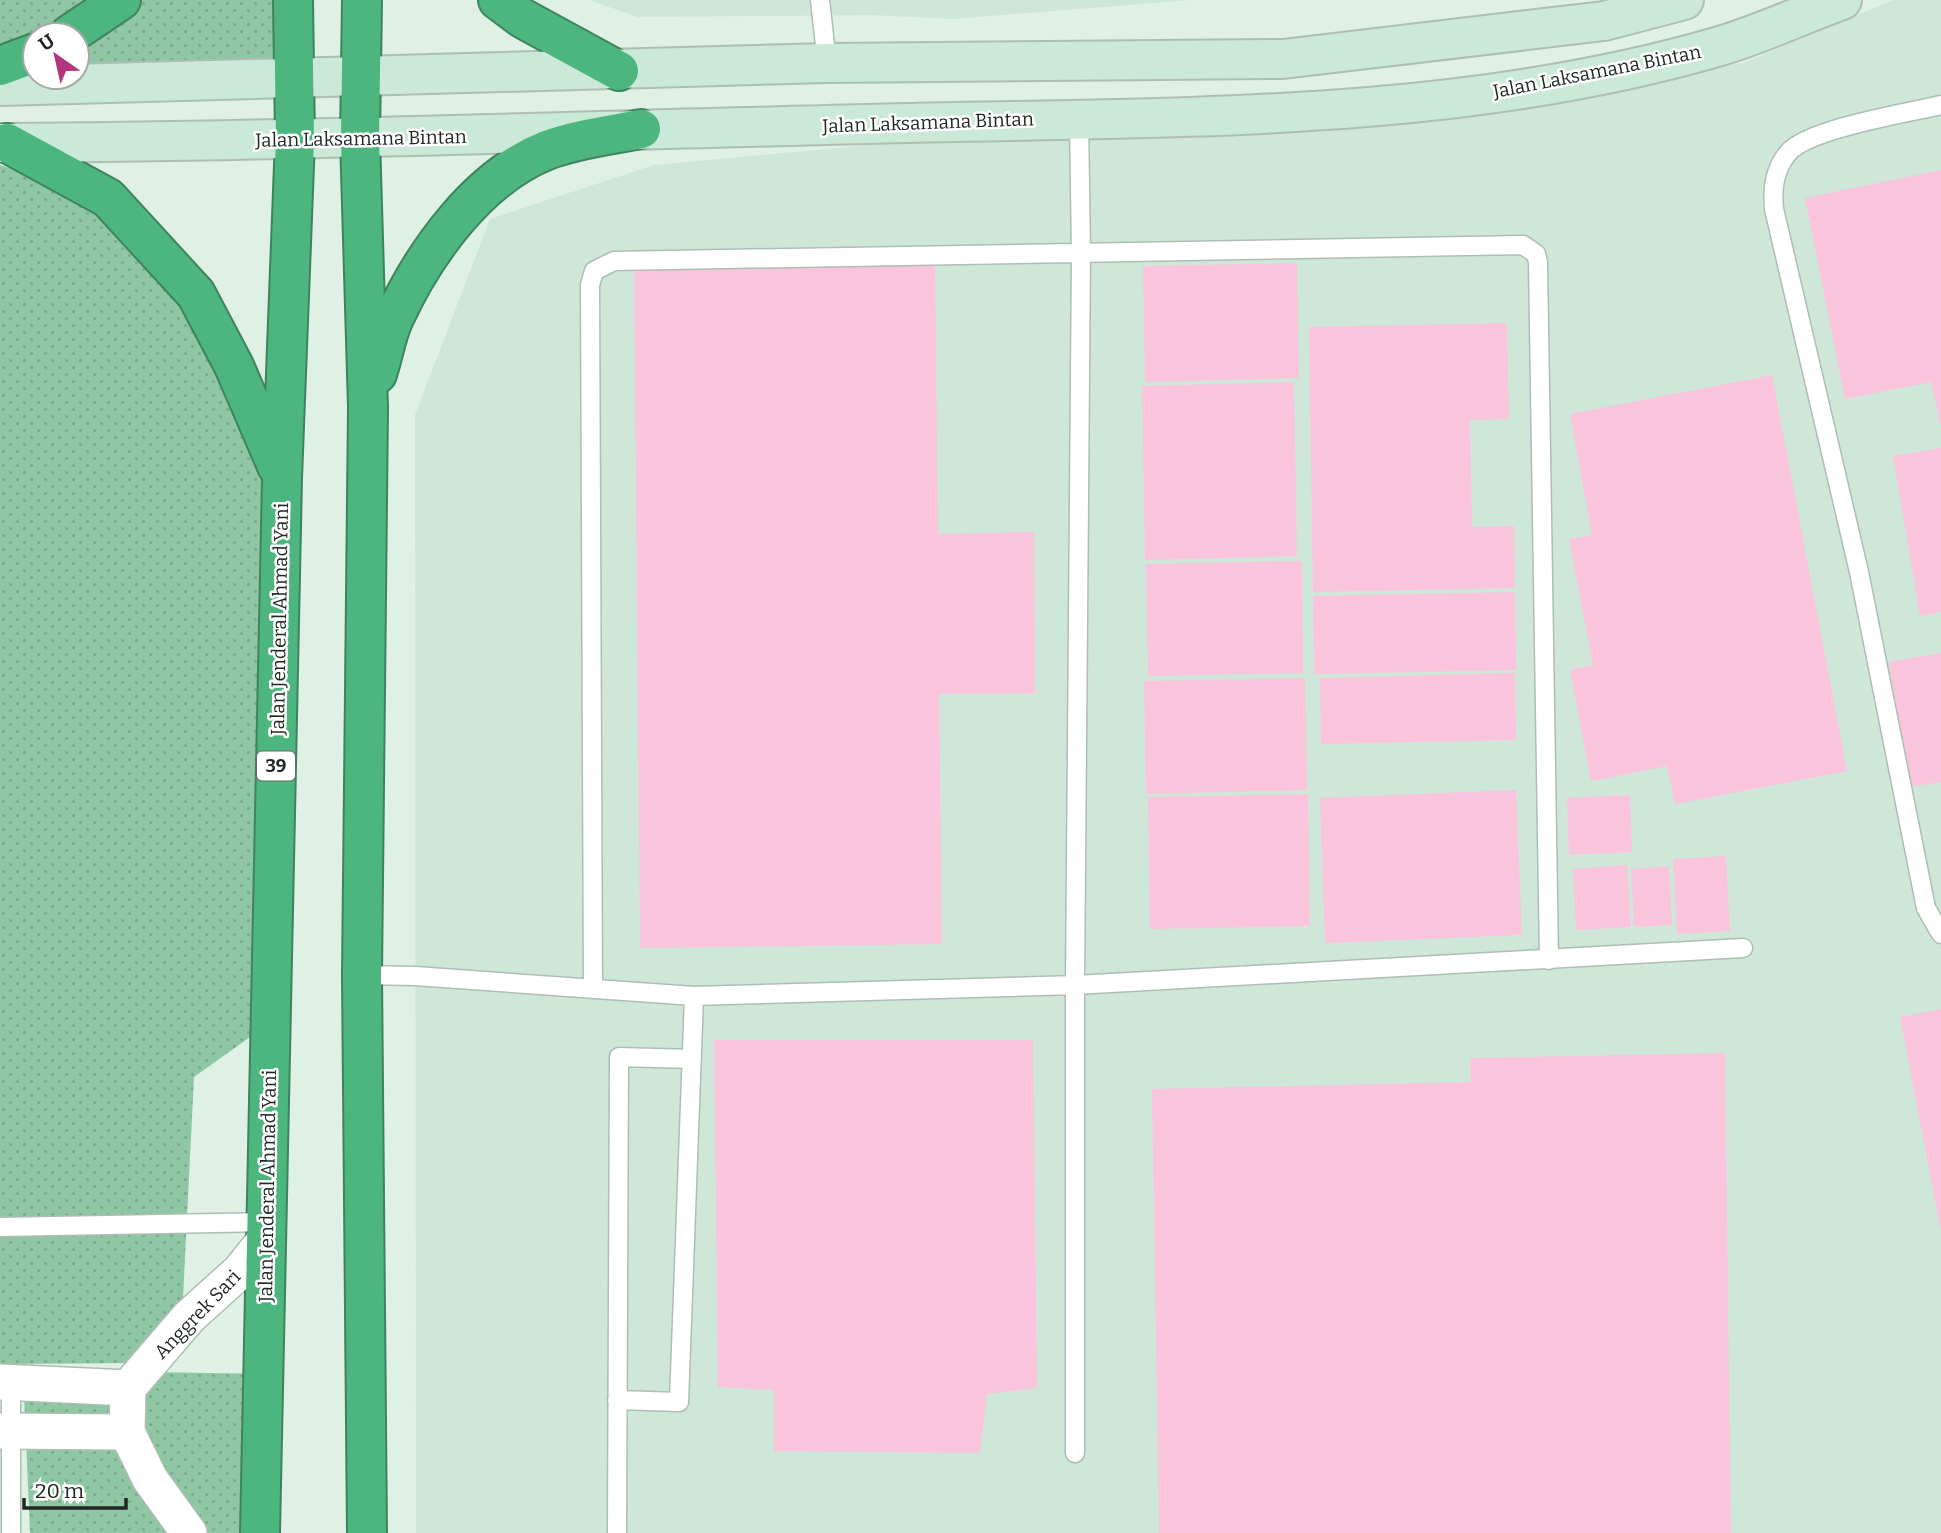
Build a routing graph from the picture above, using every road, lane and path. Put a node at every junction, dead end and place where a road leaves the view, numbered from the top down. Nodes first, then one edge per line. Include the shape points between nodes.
1 (121, 0) edge
2 (293, 0) edge
3 (362, 0) edge
4 (498, 0) edge
5 (820, 0) edge
6 (1684, 0) edge
7 (1842, 0) edge
8 (90, 21) edge
9 (21, 58) edge
10 (1283, 59) junction
11 (827, 63) junction
12 (0, 66) edge
13 (619, 71) junction
14 (295, 76) junction
15 (361, 77) junction
16 (0, 86) edge
17 (1941, 105) edge
18 (1290, 113) junction
19 (1079, 118) junction
20 (641, 129) junction
21 (360, 138) junction
22 (295, 139) junction
23 (3, 143) edge
24 (1081, 254) junction
25 (368, 407) junction
26 (282, 478) junction
27 (1941, 934) edge
28 (1743, 948) dead end
29 (1549, 960) junction
30 (362, 975) junction
31 (1075, 985) junction
32 (593, 989) junction
33 (694, 996) junction
34 (692, 1059) junction
35 (0, 1227) edge
36 (266, 1231) junction
37 (5, 1382) edge
38 (128, 1388) junction
39 (617, 1400) junction
40 (5, 1430) edge
41 (127, 1432) junction
42 (1075, 1453) dead end
43 (11, 1533) edge
44 (189, 1533) edge
45 (260, 1533) edge
46 (367, 1533) edge
47 (617, 1533) edge

1 - 8 highway
2 - 14 highway, Jalan Jenderal Ahmad Yani / 39
3 - 15 highway
4 - 13 highway
5 - 11 lane
6 - 10 main road via 1604,22
7 - 18 main road, Jalan Laksamana Bintan via 1723,46 1651,64 1533,87
9 - 12 highway
10 - 11 main road
10 - 18 main road
11 - 13 main road
13 - 15 main road
14 - 15 main road
14 - 16 main road
14 - 22 highway, Jalan Jenderal Ahmad Yani / 39
15 - 21 highway
17 - 27 lane via 1811,136 1788,152 1772,184 1774,209 1859,572 1926,908
18 - 19 main road, Jalan Laksamana Bintan
19 - 20 main road, Jalan Laksamana Bintan
19 - 24 lane
20 - 21 main road, Jalan Laksamana Bintan
20 - 25 highway via 545,151 497,180 466,210 413,282 393,320
21 - 22 main road, Jalan Laksamana Bintan
21 - 25 highway
22 - 23 main road, Jalan Laksamana Bintan
22 - 26 highway, Jalan Jenderal Ahmad Yani / 39
23 - 26 highway via 108,198 196,294 234,366
24 - 29 lane via 1523,245 1536,254
24 - 31 lane
24 - 32 lane via 614,261 594,271 590,285
25 - 30 highway
26 - 36 highway, Jalan Jenderal Ahmad Yani / 39
28 - 29 lane
29 - 31 lane
30 - 32 lane
30 - 46 highway
31 - 33 lane
31 - 42 lane
32 - 33 lane
33 - 34 lane
34 - 39 lane via 679,1402
34 - 39 lane via 619,1057
35 - 36 lane
36 - 38 street, Anggrek Sari via 240,1271 190,1317
36 - 45 highway, Jalan Jenderal Ahmad Yani / 39
37 - 38 street
37 - 40 lane
38 - 41 street
39 - 47 lane
40 - 41 street
40 - 43 lane
41 - 44 street via 150,1479

